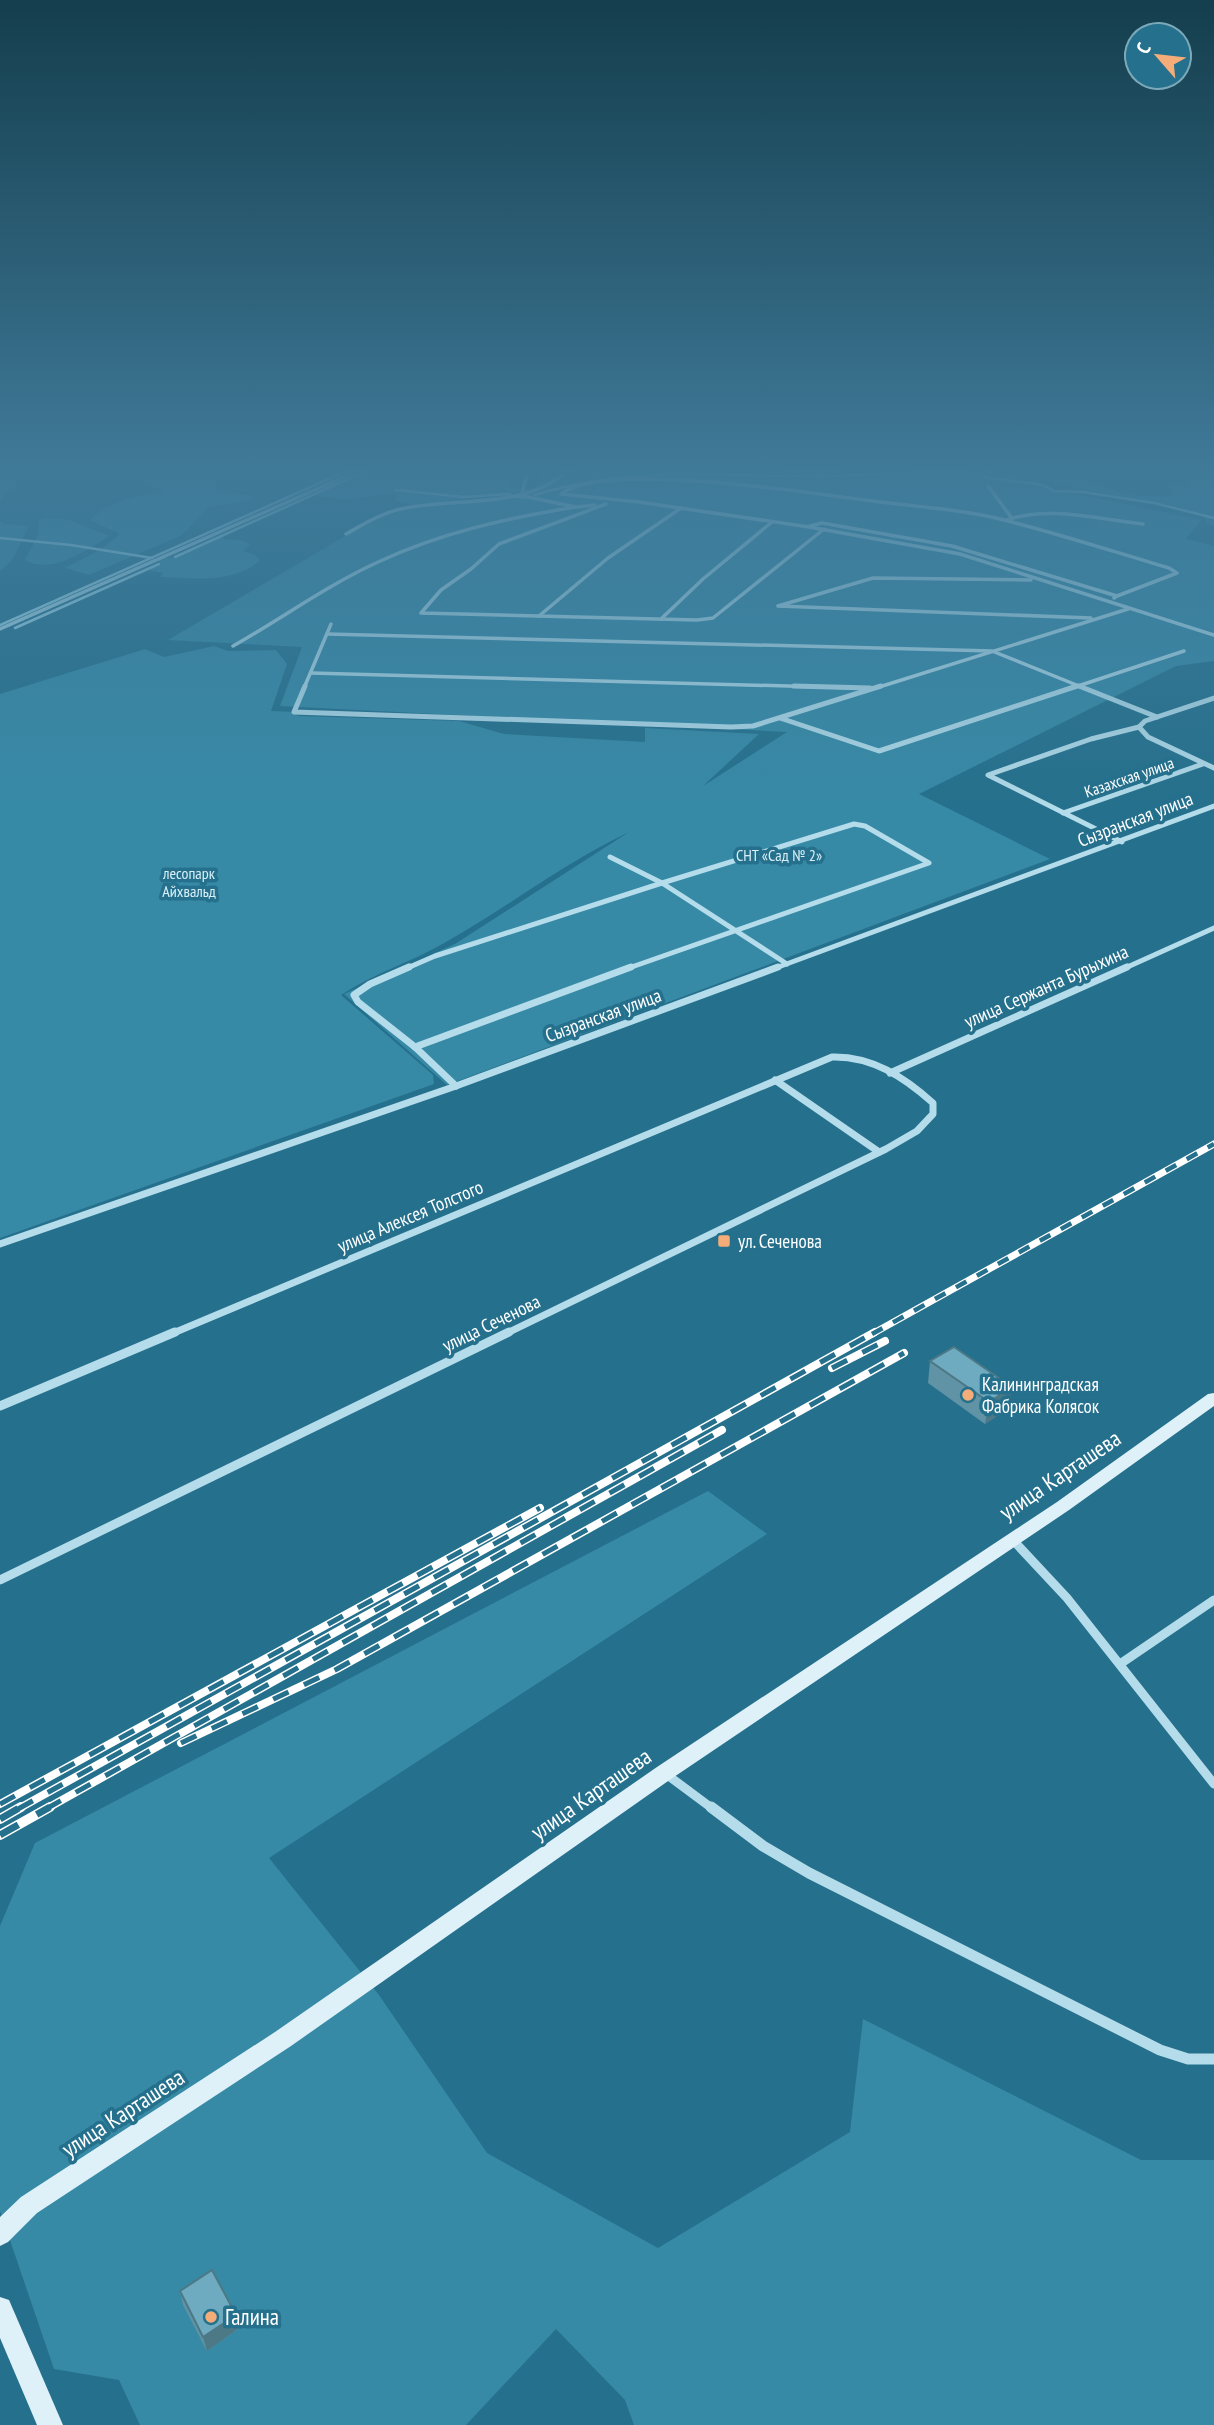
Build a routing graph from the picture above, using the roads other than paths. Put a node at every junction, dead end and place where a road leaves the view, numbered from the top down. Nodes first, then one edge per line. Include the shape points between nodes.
1 (104, 583) edge
2 (342, 583) edge
3 (451, 583) edge
4 (578, 583) edge
5 (699, 583) edge
6 (756, 583) edge
7 (856, 583) edge
8 (1048, 583) edge
9 (1075, 583) edge
10 (1150, 583) edge
11 (1117, 596) junction
12 (1110, 602) junction
13 (1129, 608) junction
14 (538, 616) junction
15 (661, 619) junction
16 (1096, 619) junction
17 (331, 624) dead end
18 (0, 629) edge
19 (327, 634) junction
20 (1214, 635) edge
21 (233, 646) dead end
22 (992, 651) junction
23 (1184, 651) dead end
24 (311, 673) junction
25 (1079, 686) junction
26 (875, 688) junction
27 (1214, 698) edge
28 (1157, 717) junction
29 (780, 718) junction
30 (1139, 727) junction
31 (1203, 764) junction
32 (1214, 768) edge
33 (1214, 806) edge
34 (1063, 813) junction
35 (1122, 842) junction
36 (610, 857) dead end
37 (662, 883) junction
38 (1214, 928) edge
39 (735, 931) junction
40 (787, 964) junction
41 (415, 1047) junction
42 (890, 1073) junction
43 (775, 1080) junction
44 (456, 1086) junction
45 (879, 1152) junction
46 (0, 1244) edge
47 (1214, 1398) edge
48 (0, 1406) edge
49 (1011, 1539) junction
50 (0, 1580) edge
51 (1214, 1600) edge
52 (1120, 1664) junction
53 (664, 1773) junction
54 (1214, 1784) edge
55 (1214, 2059) edge
56 (0, 2234) edge
57 (0, 2309) edge
58 (50, 2425) edge

1 - 18 street
2 - 21 street
3 - 14 street via 421,613
4 - 14 street
5 - 15 street
6 - 15 street via 713,618
7 - 16 street via 778,607
8 - 12 street
9 - 11 street
10 - 11 street
11 - 12 street
12 - 13 street
13 - 16 street
13 - 20 street
14 - 15 street
16 - 22 street
17 - 19 street
19 - 22 street
19 - 24 street
22 - 25 street
22 - 26 street
23 - 25 street
24 - 26 street
24 - 29 street via 294,712 731,727
25 - 28 street
25 - 29 street via 879,751
26 - 29 street
27 - 28 street
28 - 30 street
30 - 31 street via 1148,737
30 - 34 street via 988,775
31 - 32 street
31 - 34 street, Казахская улица
33 - 35 street, Сызранская улица
34 - 35 street
35 - 40 street, Сызранская улица
36 - 37 street
37 - 39 street
37 - 39 street via 854,824 929,862
37 - 41 street via 435,956 354,995
38 - 42 street, улица Сержанта Бурыхина
39 - 40 street
39 - 41 street
40 - 44 street, Сызранская улица
41 - 44 street
42 - 43 street, улица Алексея Толстого via 848,1055
42 - 45 street, улица Сеченова via 933,1103 933,1115 917,1131
43 - 45 street
43 - 48 street, улица Алексея Толстого
44 - 46 street, Сызранская улица
45 - 50 street, улица Сеченова
47 - 49 main road, улица Карташева
49 - 52 street
49 - 53 main road, улица Карташева
51 - 52 street
52 - 54 street
53 - 55 street via 763,1846 809,1873 1160,2050 1188,2059
53 - 56 main road, улица Карташева via 283,2039 29,2204
57 - 58 main road

